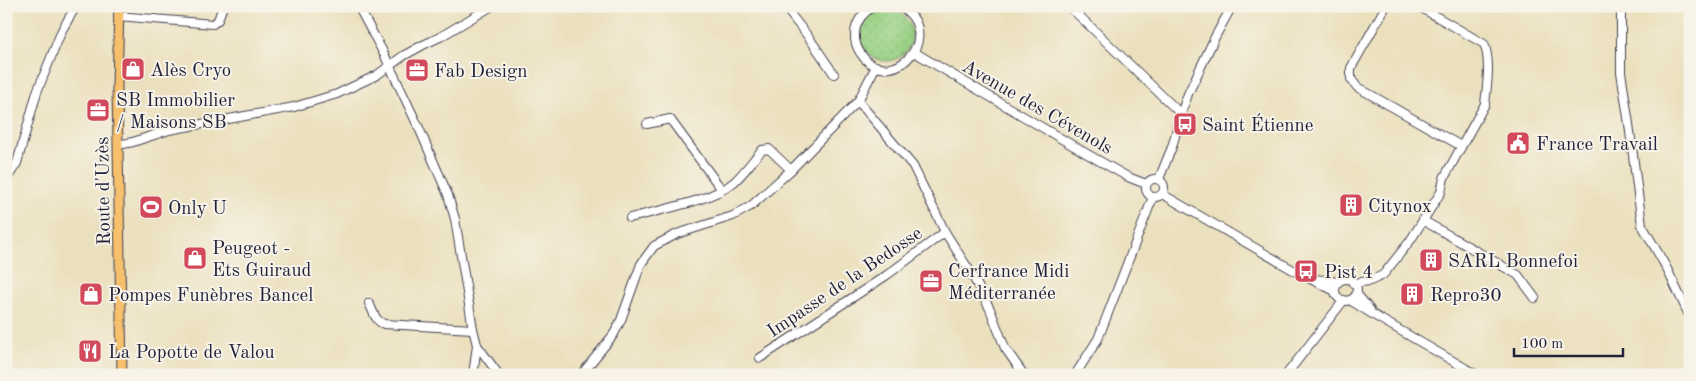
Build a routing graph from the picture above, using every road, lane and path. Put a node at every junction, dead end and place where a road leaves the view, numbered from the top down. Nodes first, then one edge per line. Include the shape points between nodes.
1 (76, 6) edge
2 (223, 6) edge
3 (358, 6) edge
4 (492, 6) edge
5 (784, 6) edge
6 (874, 6) edge
7 (900, 6) edge
8 (1069, 6) edge
9 (1232, 6) edge
10 (1386, 6) edge
11 (1418, 6) edge
12 (1621, 6) edge
13 (119, 11) edge
14 (914, 52) junction
15 (389, 66) junction
16 (876, 66) junction
17 (834, 74) dead end
18 (858, 101) junction
19 (1180, 114) junction
20 (647, 124) dead end
21 (118, 143) junction
22 (1461, 146) junction
23 (791, 170) junction
24 (1159, 179) junction
25 (6, 180) edge
26 (1146, 184) junction
27 (722, 190) junction
28 (1162, 194) junction
29 (1153, 197) junction
30 (630, 218) dead end
31 (1424, 221) junction
32 (946, 232) junction
33 (1312, 279) junction
34 (1338, 282) junction
35 (1355, 288) junction
36 (1335, 291) junction
37 (1535, 298) dead end
38 (1347, 300) junction
39 (369, 303) dead end
40 (1377, 317) junction
41 (1690, 317) edge
42 (473, 329) junction
43 (477, 345) junction
44 (760, 358) dead end
45 (122, 375) edge
46 (473, 375) edge
47 (499, 375) edge
48 (581, 375) edge
49 (1024, 375) edge
50 (1075, 375) edge
51 (1286, 375) edge
52 (1477, 375) edge

1 - 25 street via 62,30 37,92 18,163
2 - 13 street via 213,24
3 - 15 street
4 - 15 street
5 - 17 street
6 - 16 street via 862,15 855,34 860,53
7 - 14 street via 911,15 918,29
8 - 19 street
9 - 19 street
10 - 22 street via 1351,68 1351,79 1357,87
11 - 22 street via 1473,36 1484,44 1487,51 1485,104
12 - 41 street via 1621,72 1642,226
13 - 21 main road, Route d'Uzès
14 - 16 street via 897,66
14 - 26 street, Avenue des Cévenols via 1089,155
15 - 21 street via 378,75 337,94 294,107 169,130 134,142
15 - 42 street via 448,195
16 - 18 street
18 - 23 street
18 - 32 street via 913,166
19 - 24 street via 1172,147
20 - 27 street via 670,119
21 - 45 main road, Route d'Uzès
22 - 31 street via 1444,178 1442,192
23 - 27 street via 769,149 762,150 734,182
23 - 48 street via 751,206 733,216 677,234 654,246 641,264 614,334
24 - 26 street via 1153,178
24 - 28 street via 1164,184
26 - 29 street via 1147,194
27 - 30 street via 692,202
28 - 29 street
28 - 33 street
29 - 50 street via 1098,339
31 - 35 street via 1384,275
31 - 37 street via 1518,275
32 - 44 street, Impasse de la Bedosse via 887,275
32 - 49 street via 990,310 1005,348
33 - 34 street
33 - 36 street
34 - 35 street via 1348,280
34 - 36 street
35 - 38 street
35 - 40 street
36 - 38 street via 1338,297
38 - 40 street
38 - 51 street
39 - 42 street via 376,319 384,324
40 - 52 street
42 - 43 street
43 - 46 street
43 - 47 street

